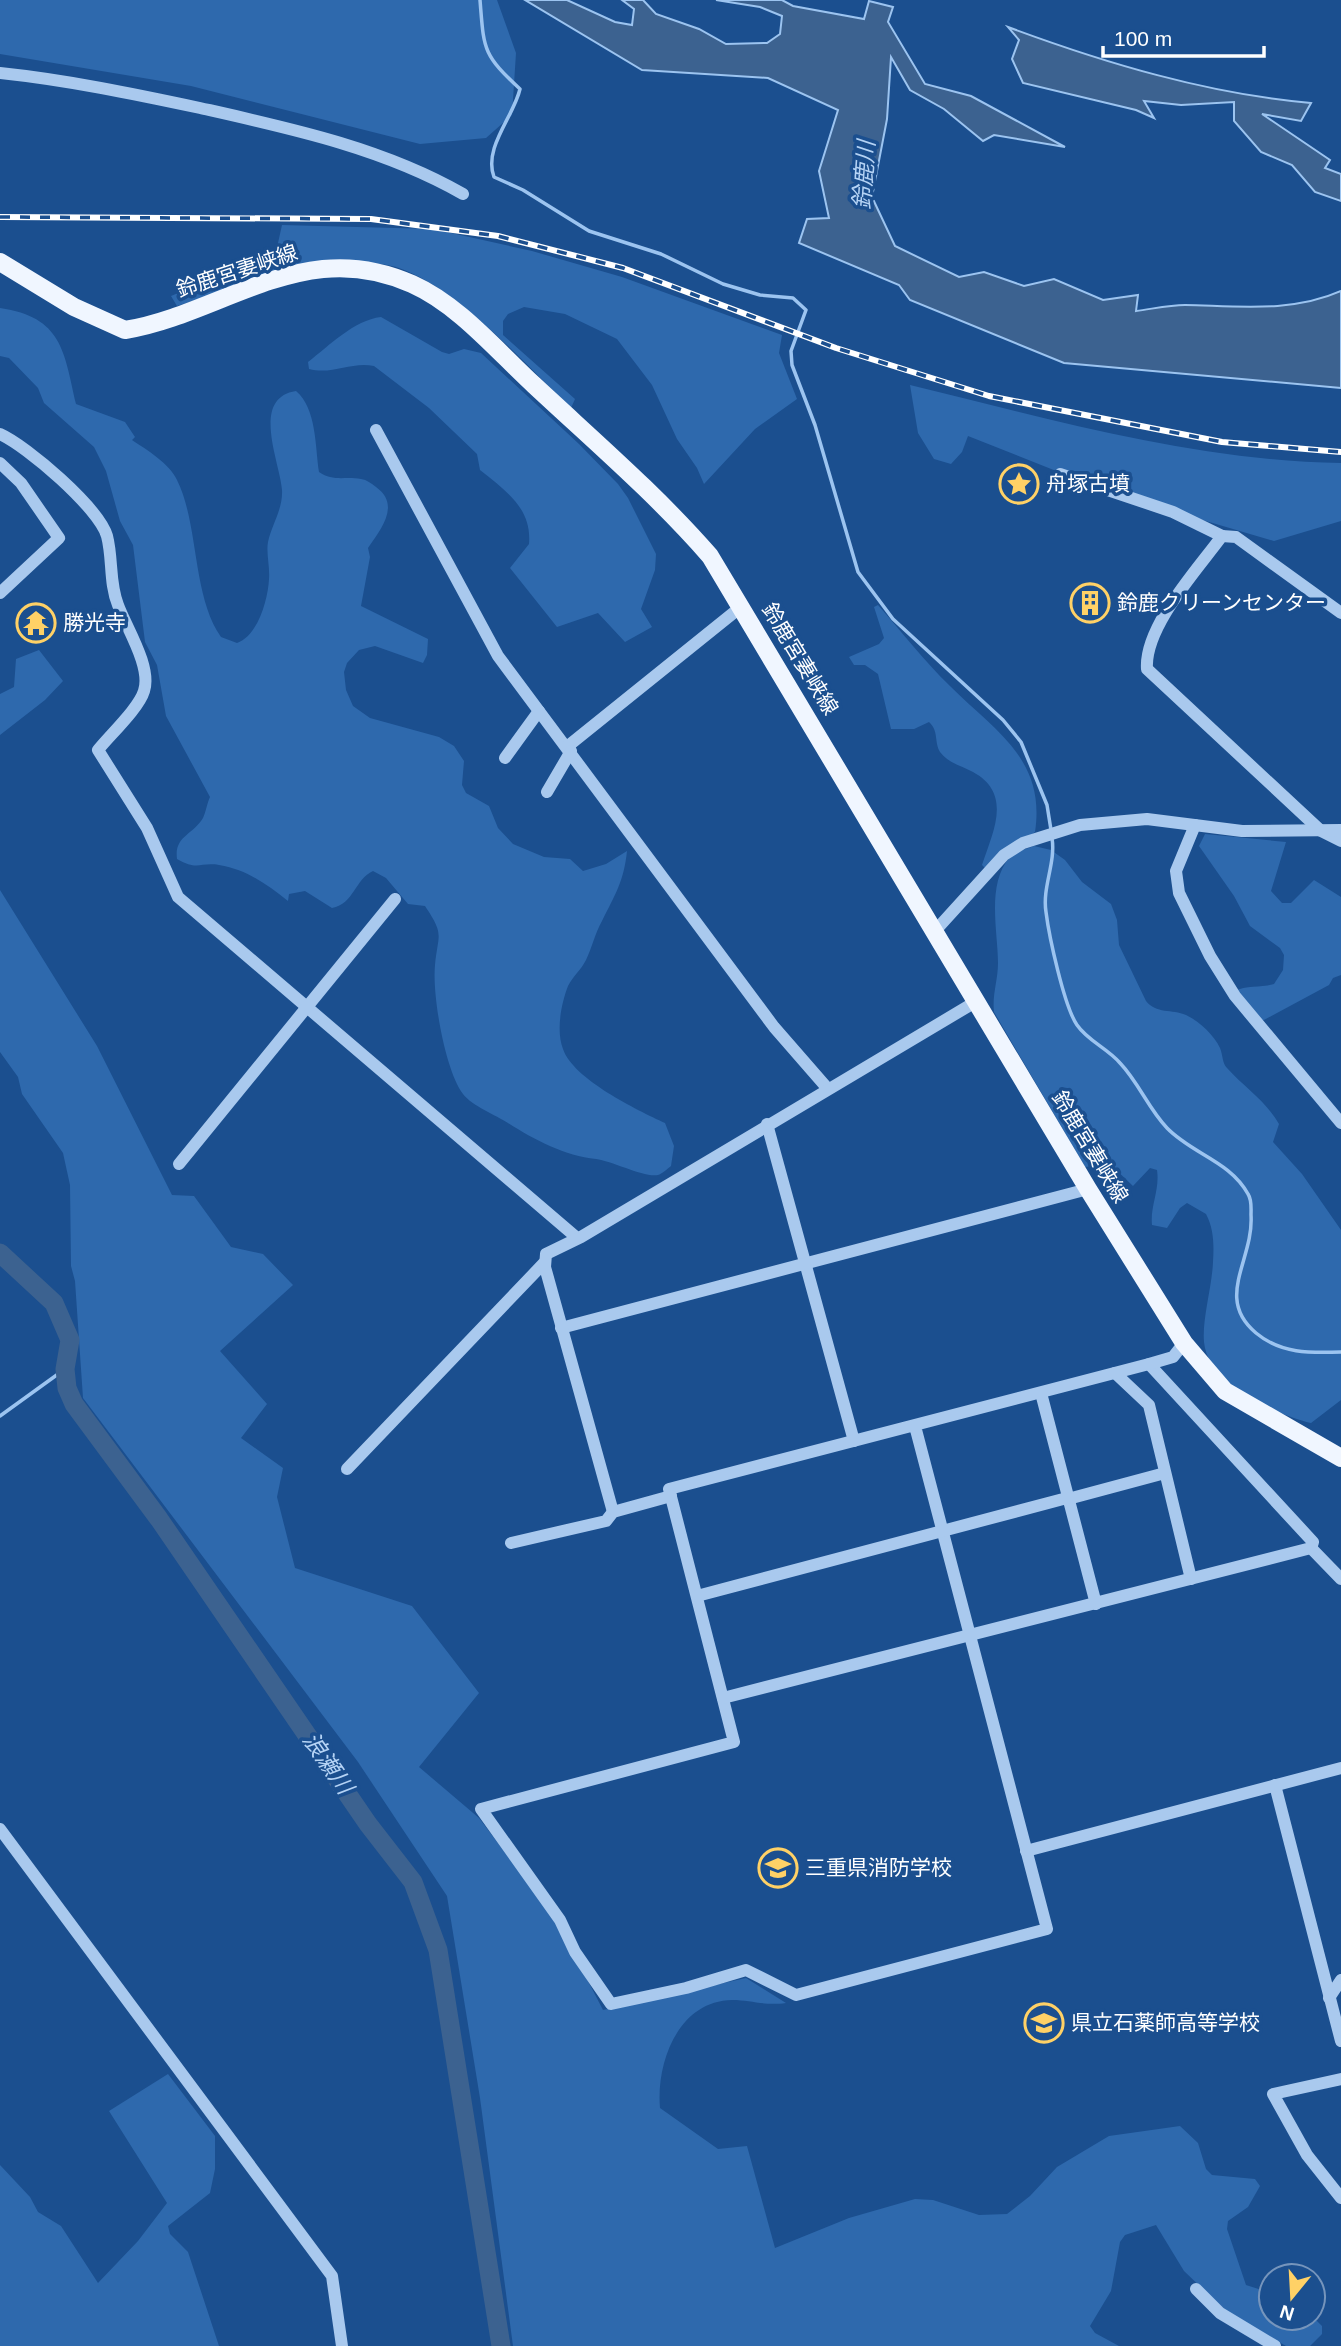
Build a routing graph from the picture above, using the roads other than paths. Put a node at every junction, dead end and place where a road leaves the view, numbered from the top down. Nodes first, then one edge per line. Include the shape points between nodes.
1 (0, 73) edge
2 (463, 194) dead end
3 (0, 262) edge
4 (376, 430) dead end
5 (0, 434) edge
6 (0, 463) edge
7 (1060, 474) dead end
8 (1222, 536) junction
9 (0, 593) edge
10 (742, 606) junction
11 (1341, 613) edge
12 (539, 711) junction
13 (569, 749) junction
14 (505, 758) dead end
15 (547, 792) dead end
16 (1195, 825) junction
17 (1341, 830) edge
18 (1321, 831) junction
19 (1341, 841) edge
20 (395, 899) dead end
21 (935, 931) junction
22 (977, 1001) junction
23 (308, 1007) junction
24 (828, 1089) junction
25 (1341, 1123) edge
26 (767, 1124) junction
27 (179, 1164) dead end
28 (1088, 1189) junction
29 (576, 1237) junction
30 (545, 1262) junction
31 (805, 1265) junction
32 (562, 1328) junction
33 (1184, 1343) junction
34 (1149, 1364) junction
35 (1115, 1373) junction
36 (1041, 1393) junction
37 (915, 1426) junction
38 (854, 1441) junction
39 (1341, 1458) edge
40 (346, 1469) dead end
41 (1165, 1473) junction
42 (671, 1496) junction
43 (1067, 1499) junction
44 (613, 1512) junction
45 (943, 1531) junction
46 (511, 1543) dead end
47 (1311, 1548) junction
48 (1191, 1579) junction
49 (1341, 1579) edge
50 (697, 1596) junction
51 (1096, 1604) junction
52 (970, 1636) junction
53 (723, 1698) junction
54 (1341, 1768) edge
55 (1275, 1785) junction
56 (0, 1829) edge
57 (1026, 1852) junction
58 (1341, 1980) edge
59 (1329, 1998) junction
60 (1341, 2040) edge
61 (1341, 2079) edge
62 (1341, 2198) edge
63 (1196, 2289) dead end
64 (342, 2346) edge
65 (1275, 2346) edge

1 - 2 street via 113,89 265,122 415,168
3 - 10 main road, 鈴鹿宮妻峡線 via 74,307 125,330 308,271 365,271 413,284 464,320 651,491 710,556
4 - 12 street via 498,656
5 - 23 street via 40,458 107,536 112,586 139,653 145,684 141,698 98,750 147,828 178,897
6 - 9 street via 21,483 59,538
7 - 8 street via 1174,512
8 - 11 street via 1236,537
8 - 18 street via 1157,622 1147,669
10 - 13 street
10 - 21 main road, 鈴鹿宮妻峡線
12 - 13 street
12 - 14 street
13 - 15 street
13 - 24 street via 774,1027
16 - 18 street via 1242,831
16 - 21 street via 1147,819 1064,830 1023,843 1004,855
16 - 25 street via 1175,876 1210,956 1235,996
17 - 18 street
18 - 19 street
20 - 23 street
21 - 22 main road, 鈴鹿宮妻峡線
22 - 24 street
22 - 28 main road, 鈴鹿宮妻峡線
23 - 27 street
23 - 29 street
24 - 26 street
26 - 29 street
26 - 31 street
28 - 31 street
28 - 33 main road, 鈴鹿宮妻峡線
29 - 30 street via 546,1254
30 - 32 street
30 - 40 street
31 - 32 street
31 - 38 street
32 - 44 street
33 - 34 street via 1173,1357
33 - 39 main road, 鈴鹿宮妻峡線 via 1225,1391
34 - 35 street
34 - 47 street via 1313,1542
35 - 36 street
35 - 41 street via 1149,1405
36 - 37 street
36 - 43 street
37 - 38 street
37 - 45 street
38 - 42 street via 669,1489
41 - 43 street
41 - 48 street
42 - 44 street
42 - 50 street
43 - 45 street
43 - 51 street
44 - 46 street via 606,1521
45 - 50 street
45 - 52 street
47 - 48 street
47 - 49 street
48 - 51 street
50 - 53 street
51 - 52 street
52 - 53 street
52 - 57 street
53 - 57 street via 734,1742 481,1809 560,1920 575,1952 611,2004 746,1970 796,1995 1047,1929
54 - 55 street
55 - 57 street
55 - 59 street
56 - 64 street via 332,2276
58 - 59 street
59 - 60 street
61 - 62 street via 1273,2094 1307,2155
63 - 65 street via 1220,2313

